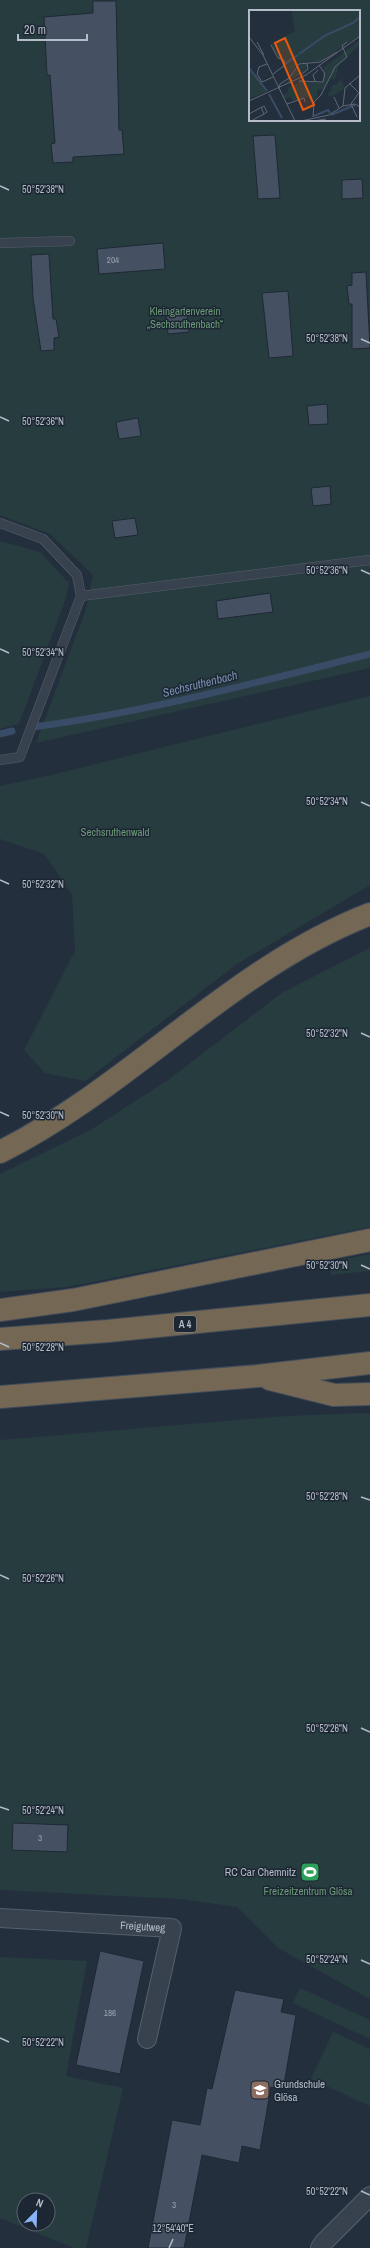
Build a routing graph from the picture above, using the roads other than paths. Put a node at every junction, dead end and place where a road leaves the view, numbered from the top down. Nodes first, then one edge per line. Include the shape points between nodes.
1 (70, 241) dead end
2 (0, 243) edge
3 (0, 523) edge
4 (370, 560) edge
5 (81, 596) junction
6 (0, 760) edge
7 (370, 914) edge
8 (0, 1152) edge
9 (370, 1240) edge
10 (370, 1305) edge
11 (0, 1310) edge
12 (0, 1339) edge
13 (370, 1363) edge
14 (258, 1376) junction
15 (370, 1394) edge
16 (0, 1397) edge
17 (0, 1918) edge
18 (147, 2039) dead end
19 (370, 2196) edge
20 (320, 2248) edge

1 - 2 lane
3 - 5 lane via 43,539 77,575
4 - 5 lane
5 - 6 lane via 20,757
7 - 8 highway via 317,937 283,957 219,999 87,1101
9 - 11 highway via 73,1300
10 - 12 highway, A 4
13 - 14 highway
14 - 15 highway via 334,1395
14 - 16 highway
17 - 18 street, Freigutweg via 172,1928
19 - 20 street

